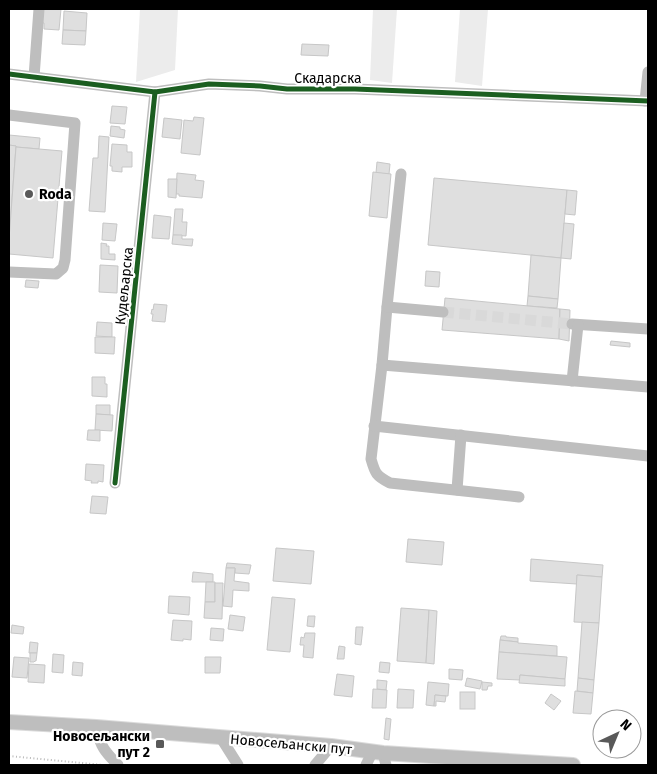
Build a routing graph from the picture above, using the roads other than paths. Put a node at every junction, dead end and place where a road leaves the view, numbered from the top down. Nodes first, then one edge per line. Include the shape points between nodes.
1 (39, 9) edge
2 (648, 72) edge
3 (9, 74) edge
4 (34, 77) junction
5 (155, 92) junction
6 (646, 101) edge
7 (9, 115) edge
8 (401, 174) dead end
9 (9, 272) edge
10 (387, 307) junction
11 (443, 312) tunnel mouth
12 (648, 329) edge
13 (382, 366) junction
14 (572, 381) junction
15 (648, 388) edge
16 (374, 426) junction
17 (461, 435) junction
18 (648, 456) edge
19 (114, 483) dead end
20 (457, 490) junction
21 (519, 497) dead end
22 (9, 722) edge
23 (96, 727) junction
24 (221, 738) junction
25 (331, 746) junction
26 (380, 756) edge
27 (118, 765) edge
28 (238, 765) edge
29 (315, 765) edge
30 (366, 765) edge
31 (573, 765) edge

1 - 4 street
2 - 6 street
3 - 4 street, Скадарска
4 - 5 street, Скадарска
5 - 6 street, Скадарска via 209,84 286,84
5 - 19 street, Кудељарска
7 - 9 street via 75,123 62,268 56,274
8 - 10 street
10 - 11 street
10 - 13 street
12 - 14 street via 575,324
13 - 14 street
13 - 16 street
14 - 15 street
16 - 17 street
16 - 20 street via 371,459 380,478 390,483
17 - 18 street
17 - 20 street
20 - 21 street
22 - 23 main road, Новосељански пут
23 - 24 main road, Новосељански пут
23 - 27 street via 102,747
24 - 25 main road, Новосељански пут
24 - 28 street
25 - 26 main road, Новосељански пут
25 - 29 street
26 - 30 street
26 - 31 main road, Новосељански пут

